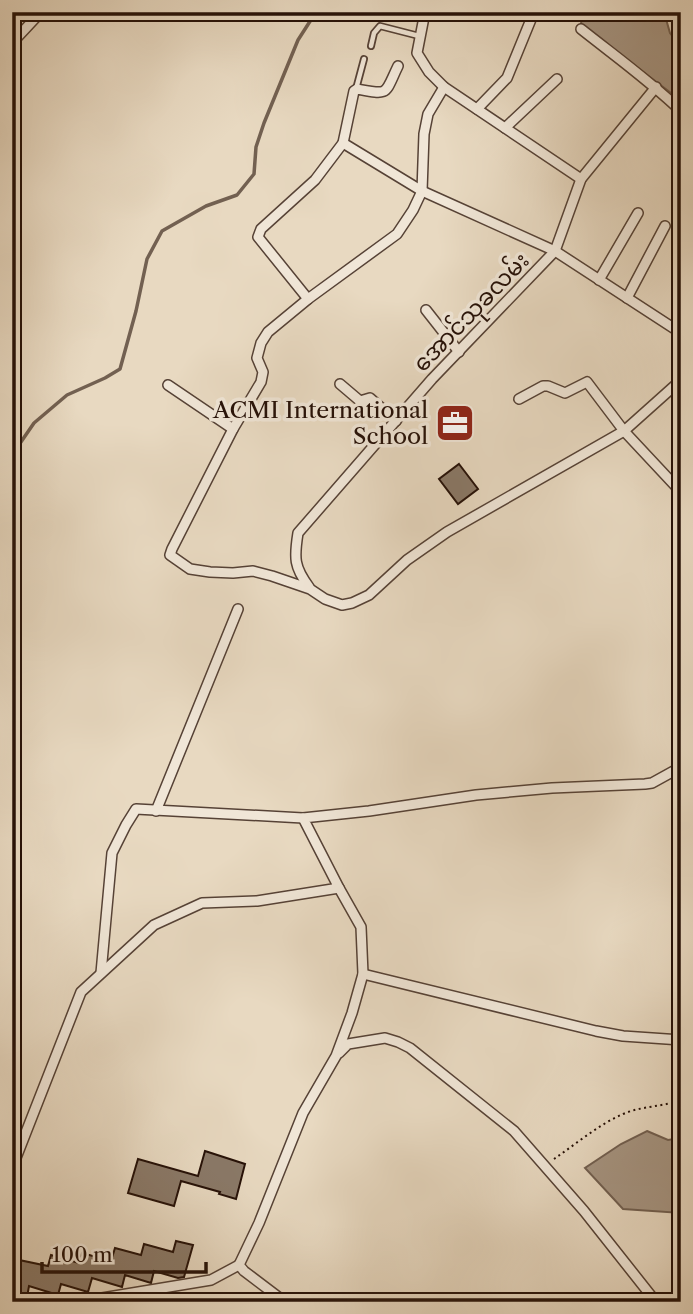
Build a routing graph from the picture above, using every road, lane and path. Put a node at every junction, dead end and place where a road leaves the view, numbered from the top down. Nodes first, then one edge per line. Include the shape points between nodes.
1 (41, 12) edge
2 (425, 12) edge
3 (534, 12) edge
4 (581, 29) dead end
5 (420, 36) junction
6 (12, 43) edge
7 (371, 46) dead end
8 (363, 59) dead end
9 (398, 66) dead end
10 (557, 79) dead end
11 (444, 87) junction
12 (656, 87) junction
13 (356, 90) junction
14 (477, 110) junction
15 (681, 111) edge
16 (505, 128) junction
17 (343, 143) junction
18 (581, 178) junction
19 (422, 191) junction
20 (638, 213) dead end
21 (665, 226) dead end
22 (555, 251) junction
23 (599, 280) junction
24 (627, 298) junction
25 (308, 299) junction
26 (426, 310) dead end
27 (681, 332) edge
28 (459, 352) junction
29 (681, 380) edge
30 (340, 384) dead end
31 (168, 385) dead end
32 (519, 399) dead end
33 (396, 421) junction
34 (233, 429) junction
35 (624, 431) junction
36 (681, 492) edge
37 (310, 589) junction
38 (237, 609) dead end
39 (681, 767) edge
40 (156, 811) junction
41 (303, 818) junction
42 (339, 888) junction
43 (101, 973) junction
44 (363, 974) junction
45 (681, 1040) edge
46 (336, 1056) junction
47 (681, 1100) edge
48 (545, 1166) junction
49 (12, 1168) edge
50 (239, 1265) junction
51 (78, 1302) edge
52 (285, 1302) edge
53 (656, 1302) edge

1 - 6 street
2 - 5 street
3 - 14 street via 507,78
4 - 12 street
5 - 7 lane via 380,26
5 - 11 street via 416,53
8 - 13 lane
9 - 13 street via 386,91
10 - 16 street
11 - 14 street
11 - 19 street via 428,114
12 - 15 street
12 - 18 street, အောင်သုခလမ်း
13 - 17 street
14 - 16 street
16 - 18 street
17 - 19 street
17 - 25 street via 315,180 261,229 258,237
18 - 22 street, အောင်သုခလမ်း
19 - 22 street
19 - 25 street via 397,234
20 - 23 street
21 - 24 street
22 - 23 street
22 - 28 street, အောင်သုခလမ်း
23 - 24 street
24 - 27 street
25 - 34 street via 268,332 261,344 257,358 263,372 261,382
26 - 28 street
28 - 33 street, အောင်သုခလမ်း
29 - 35 street
30 - 33 street via 360,401 370,398
31 - 34 street
32 - 35 street via 543,386 565,393 587,382
33 - 37 street, အောင်သုခလမ်း via 298,533 299,573
34 - 37 street via 170,555 190,569 253,571
35 - 36 street
35 - 37 street via 447,532 369,595 342,605
38 - 40 street
39 - 41 street via 645,784 476,795
40 - 41 street
40 - 43 street via 136,809 112,853
41 - 42 street
42 - 43 street via 257,901 202,903 154,925
42 - 44 street via 361,927
43 - 49 street via 81,992
44 - 45 street via 596,1031
44 - 46 street
46 - 48 street via 348,1045 385,1038 410,1048 514,1130
46 - 50 street via 303,1113
47 - 48 path via 624,1113
48 - 53 street
50 - 51 street via 211,1280
50 - 52 street

